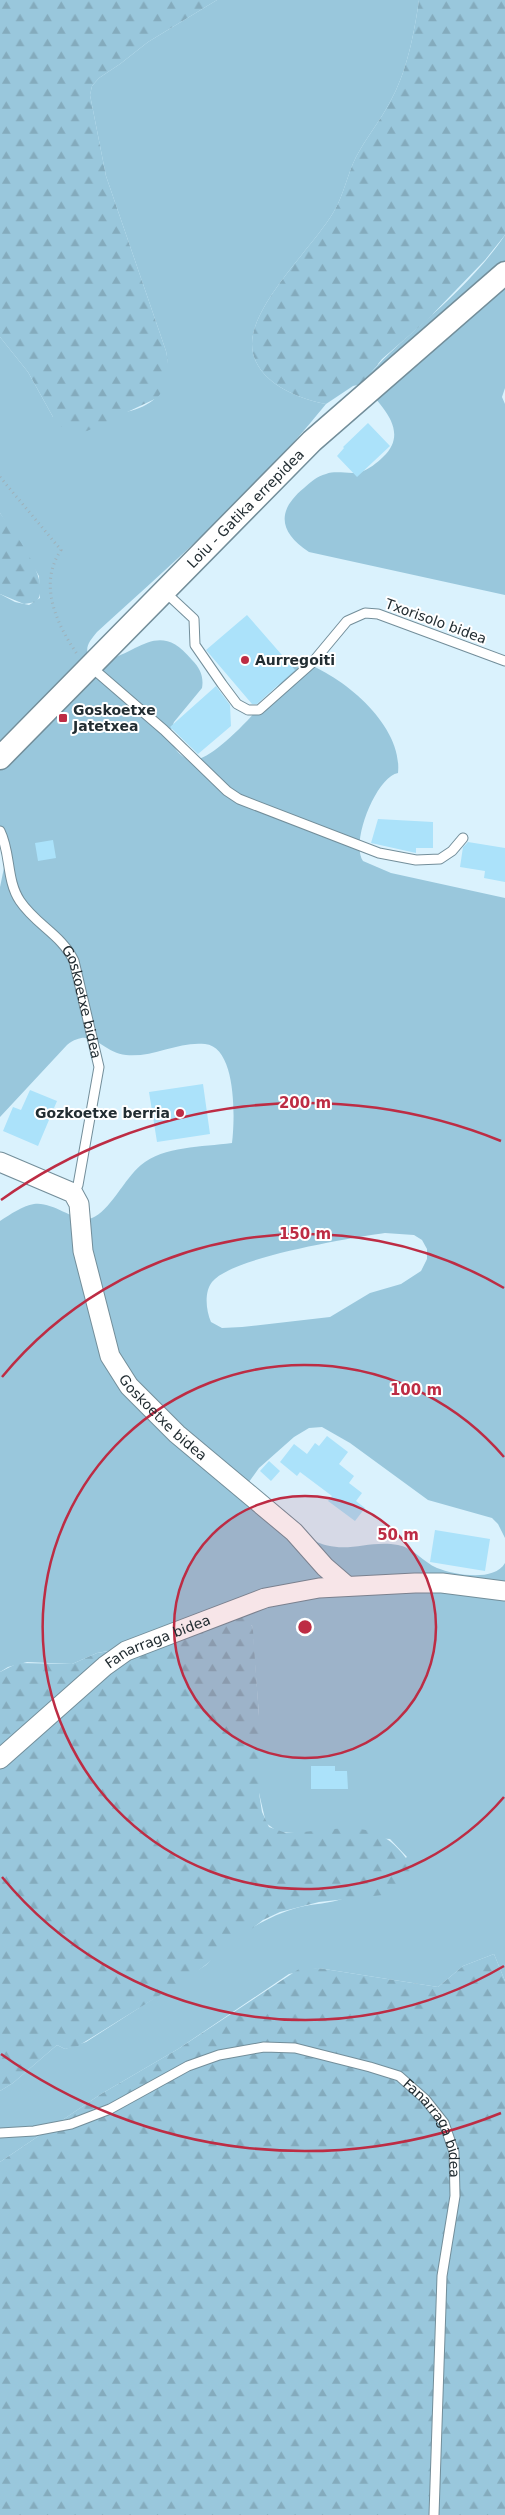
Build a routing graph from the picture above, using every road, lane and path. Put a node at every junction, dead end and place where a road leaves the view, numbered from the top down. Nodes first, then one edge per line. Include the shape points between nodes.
1 (505, 273) edge
2 (0, 477) edge
3 (164, 591) junction
4 (505, 661) edge
5 (90, 666) junction
6 (0, 758) edge
7 (0, 831) edge
8 (464, 838) dead end
9 (0, 1162) edge
10 (73, 1193) junction
11 (348, 1586) junction
12 (505, 1591) edge
13 (0, 1759) edge
14 (0, 2133) edge
15 (434, 2515) edge

1 - 3 street, Loiu - Gatika errepidea via 312,440
2 - 5 path via 61,550 54,562 51,600 63,633 80,658
3 - 4 lane, Txorisolo bidea via 194,619 195,645 237,704 248,710 259,710 279,694 312,663 347,621 365,613 378,614
3 - 5 street, Loiu - Gatika errepidea
5 - 6 street, Loiu - Gatika errepidea
5 - 8 lane via 239,800 379,853 416,860 440,859
7 - 10 lane, Goskoetxe bidea via 20,901 31,916 68,948 74,961 99,1067 78,1186
9 - 10 street
10 - 11 street, Goskoetxe bidea via 79,1204 83,1251 107,1347 128,1386 177,1434 294,1532 325,1567
11 - 12 street, Fanarraga bidea via 442,1583
11 - 13 street, Fanarraga bidea via 266,1598 126,1651
14 - 15 lane, Fanarraga bidea via 71,2124 110,2109 188,2066 219,2055 264,2047 295,2048 399,2076 424,2098 444,2124 454,2152 455,2196 442,2276

